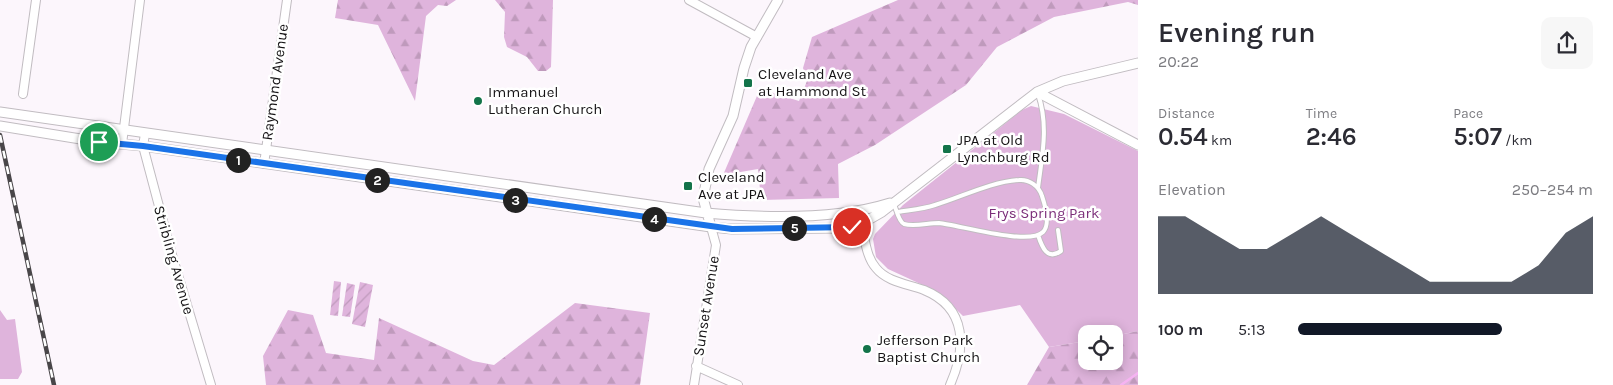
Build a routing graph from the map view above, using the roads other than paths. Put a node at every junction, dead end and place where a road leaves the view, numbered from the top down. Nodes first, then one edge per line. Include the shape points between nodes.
1 (36, 0) edge
2 (140, 0) edge
3 (287, 0) edge
4 (689, 0) edge
5 (778, 0) edge
6 (757, 37) junction
7 (1138, 63) edge
8 (1037, 92) junction
9 (23, 94) dead end
10 (0, 112) edge
11 (0, 126) edge
12 (123, 131) junction
13 (145, 134) junction
14 (122, 144) junction
15 (1138, 145) edge
16 (143, 146) junction
17 (266, 151) junction
18 (264, 164) junction
19 (447, 177) junction
20 (1038, 188) junction
21 (445, 190) junction
22 (893, 202) junction
23 (898, 212) junction
24 (706, 213) junction
25 (861, 224) junction
26 (711, 226) junction
27 (1058, 230) dead end
28 (1038, 235) junction
29 (696, 366) junction
30 (211, 385) edge
31 (694, 385) edge
32 (738, 385) edge
33 (950, 385) edge

1 - 9 street
2 - 12 street
3 - 17 street, Raymond Avenue
4 - 6 street
5 - 6 street
6 - 24 street via 744,68 733,116 709,169 702,198
7 - 8 street via 1064,81
8 - 15 street
8 - 20 lane via 1044,112 1045,132
8 - 22 street
10 - 12 street
11 - 14 street
12 - 13 street
12 - 14 street
13 - 16 street, Stribling Avenue
13 - 17 street
14 - 16 street
16 - 18 street
16 - 30 street, Stribling Avenue
17 - 18 street, Raymond Avenue
17 - 19 street
18 - 21 street
19 - 21 lane
19 - 24 street
20 - 23 lane via 1033,183 1019,180 1000,183 933,206
20 - 28 lane via 1047,223
21 - 26 street
22 - 23 lane
22 - 24 street via 852,212 767,216
22 - 25 street
23 - 28 lane via 906,224 940,223 1016,237
24 - 26 street
25 - 26 street via 840,228 732,229
25 - 33 street via 876,269 891,279 934,295 956,320 962,355
26 - 29 street, Sunset Avenue via 716,245
27 - 28 lane via 1062,251 1058,254 1043,251
29 - 31 street, Sunset Avenue
29 - 32 street

